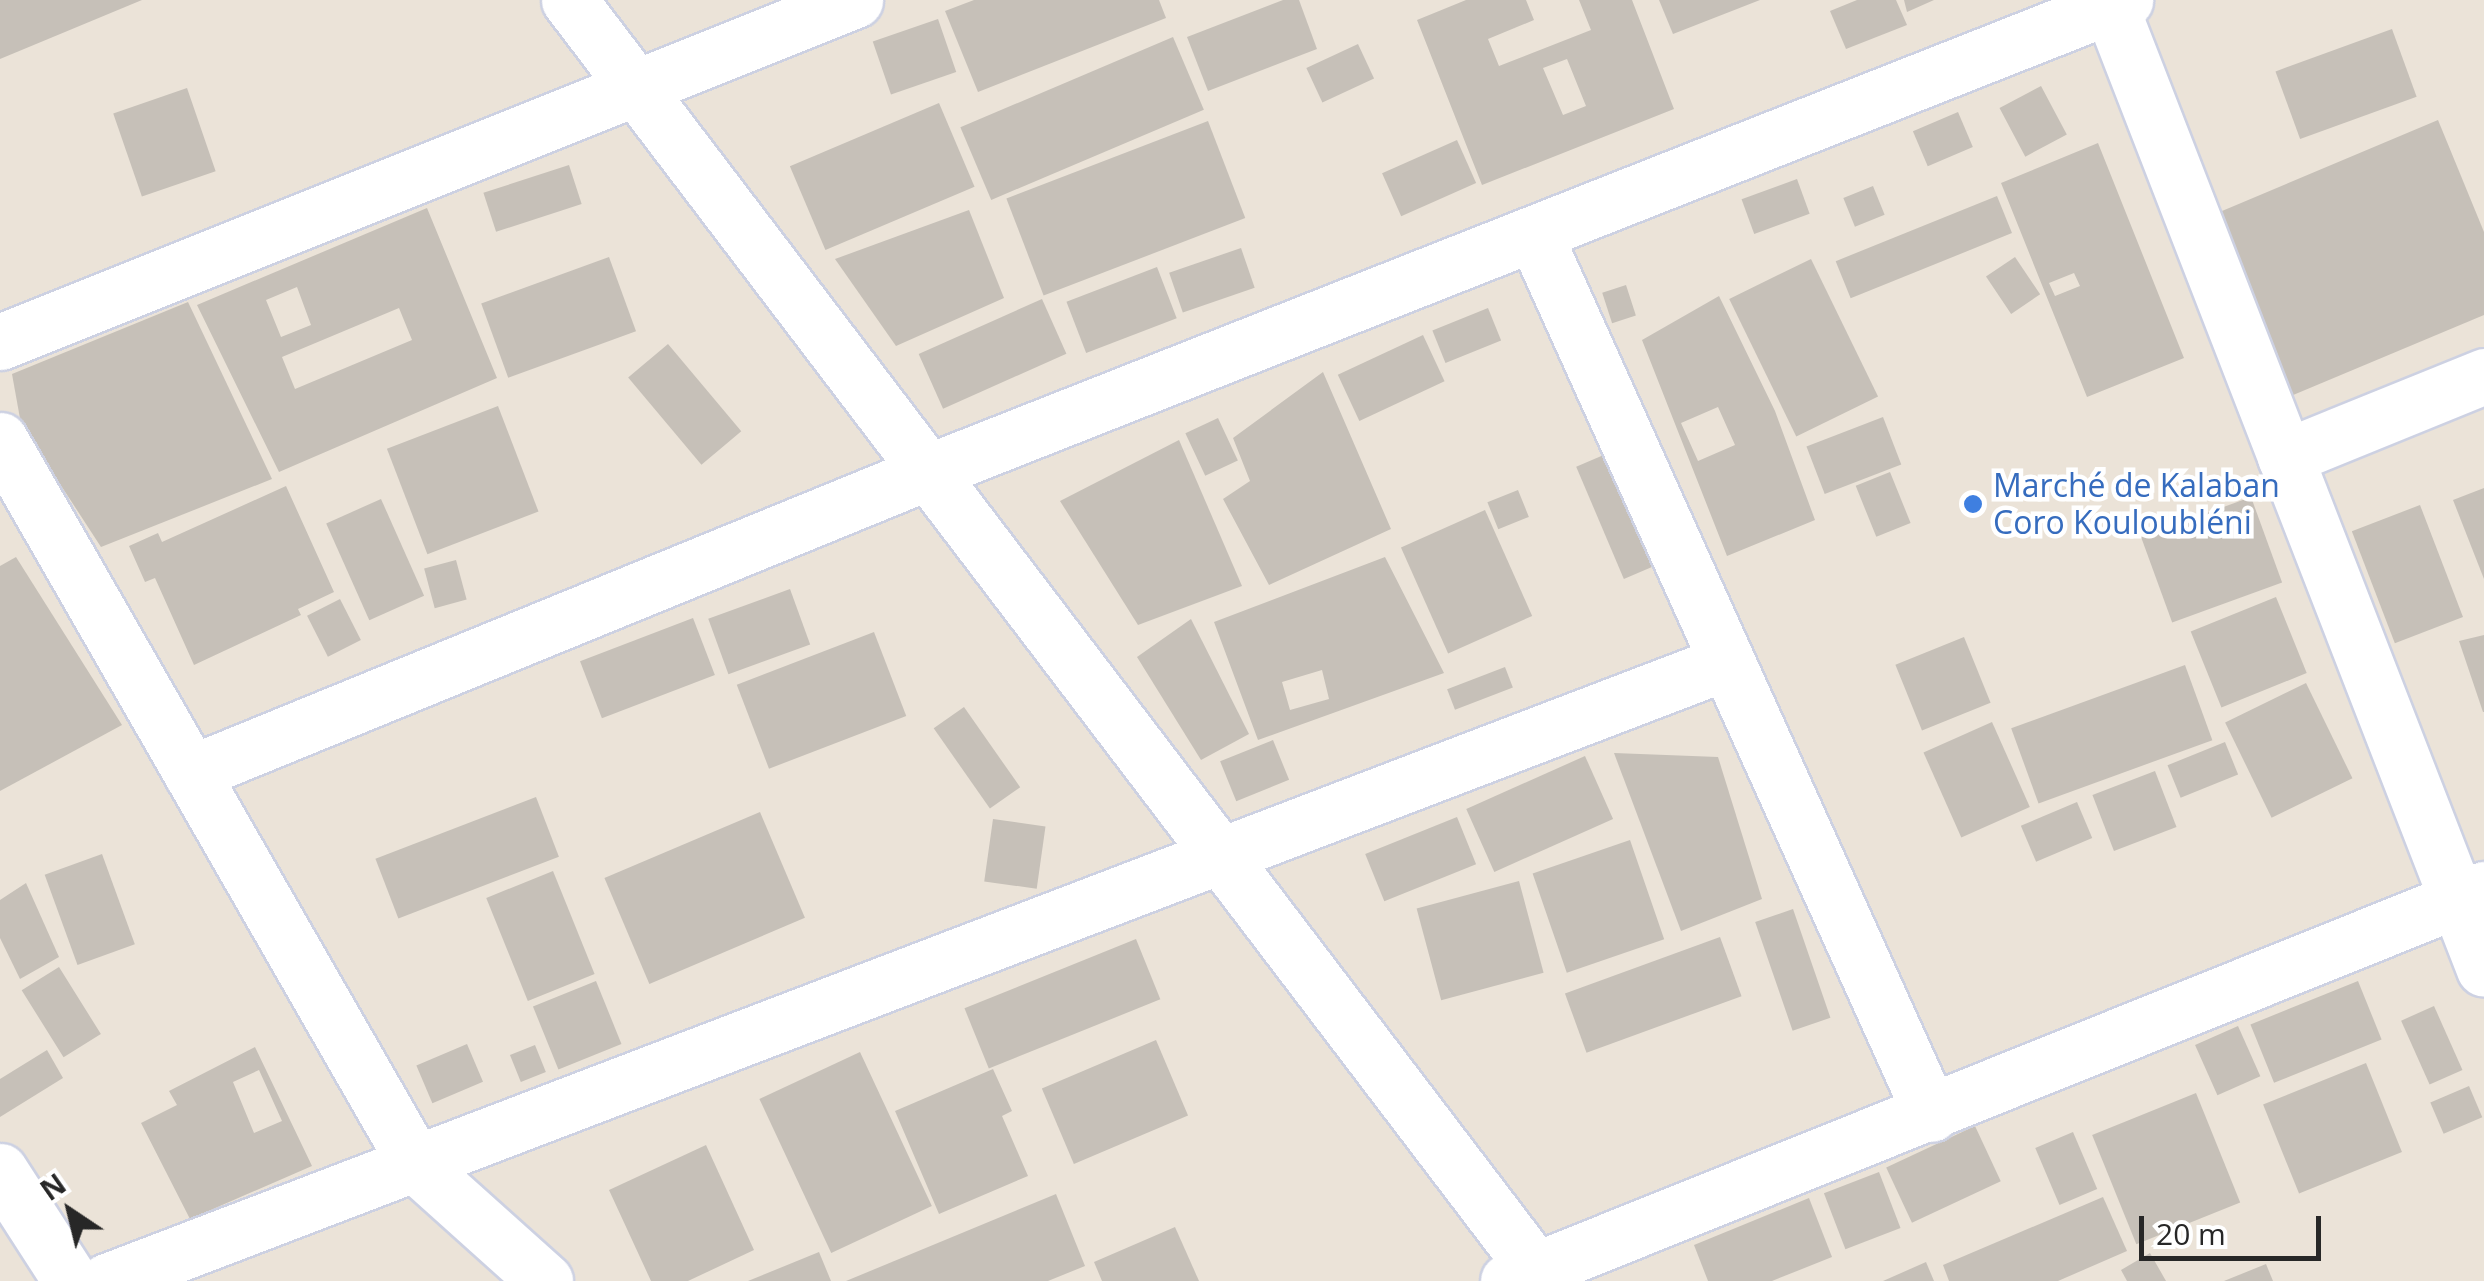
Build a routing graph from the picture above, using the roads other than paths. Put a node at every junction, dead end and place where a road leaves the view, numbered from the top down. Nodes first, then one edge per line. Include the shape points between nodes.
1 (568, 0) edge
2 (854, 0) edge
3 (2115, 2) edge
4 (634, 86) junction
5 (1535, 236) junction
6 (0, 342) edge
7 (2484, 376) edge
8 (0, 440) edge
9 (2285, 456) junction
10 (928, 472) junction
11 (1727, 662) junction
12 (191, 774) junction
13 (1218, 853) junction
14 (2470, 895) edge
15 (2484, 969) edge
16 (1931, 1114) junction
17 (417, 1166) junction
18 (2, 1176) edge
19 (1529, 1277) edge
20 (72, 1281) edge
21 (107, 1281) edge
22 (546, 1281) edge

1 - 4 street
2 - 4 street
3 - 5 street
3 - 9 street
4 - 6 street
4 - 10 street
5 - 10 street
5 - 11 street
7 - 9 street
8 - 12 street
9 - 14 street
10 - 12 street
10 - 13 street
11 - 13 street
11 - 16 street
12 - 17 street
13 - 17 street
13 - 19 street
14 - 15 street
14 - 16 street
16 - 19 street
17 - 21 street
17 - 22 street
18 - 20 street

